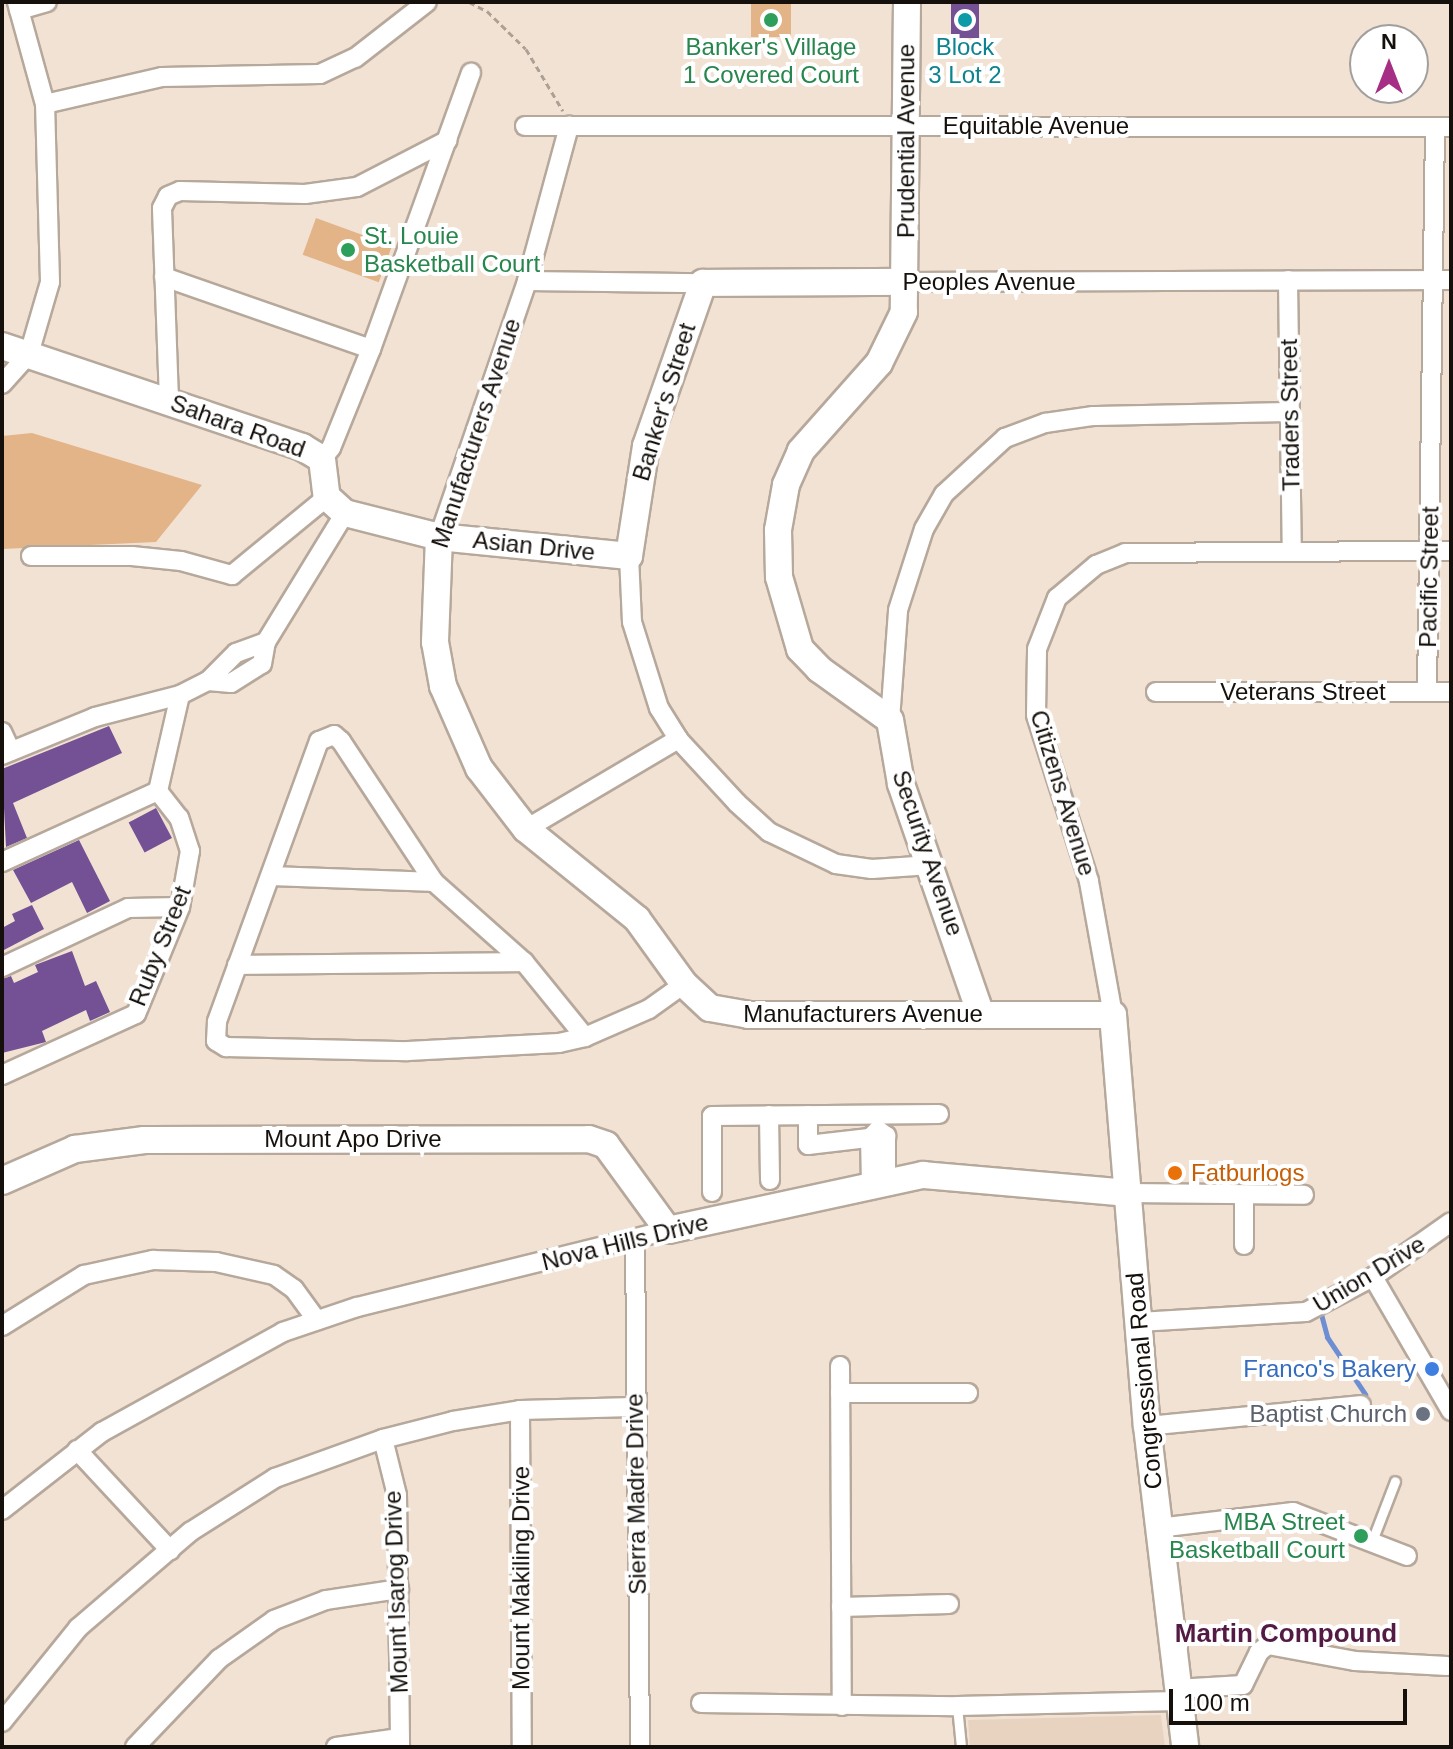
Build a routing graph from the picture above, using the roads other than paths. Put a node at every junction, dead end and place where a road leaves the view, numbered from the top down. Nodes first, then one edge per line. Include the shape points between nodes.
1 (47, 2) edge
2 (427, 2) edge
3 (907, 2) edge
4 (18, 6) edge
5 (471, 72) dead end
6 (45, 104) junction
7 (525, 126) dead end
8 (569, 126) junction
9 (908, 126) junction
10 (1443, 127) edge
11 (448, 140) junction
12 (164, 277) junction
13 (1288, 280) junction
14 (1442, 280) edge
15 (527, 281) junction
16 (906, 282) junction
17 (703, 283) junction
18 (2, 346) edge
19 (371, 349) junction
20 (29, 354) junction
21 (2, 384) edge
22 (169, 400) junction
23 (1290, 412) junction
24 (322, 459) junction
25 (336, 505) junction
26 (439, 537) junction
27 (1292, 550) junction
28 (1429, 551) junction
29 (1451, 551) edge
30 (31, 556) dead end
31 (629, 556) junction
32 (1156, 692) dead end
33 (1427, 692) junction
34 (1451, 692) edge
35 (180, 695) junction
36 (890, 720) junction
37 (2, 732) edge
38 (678, 739) junction
39 (6, 753) edge
40 (158, 791) junction
41 (526, 829) junction
42 (2, 862) edge
43 (931, 865) junction
44 (273, 876) junction
45 (434, 882) junction
46 (180, 907) junction
47 (524, 962) junction
48 (237, 965) junction
49 (2, 967) edge
50 (684, 984) junction
51 (981, 1015) junction
52 (1113, 1015) junction
53 (585, 1037) junction
54 (2, 1075) edge
55 (939, 1114) dead end
56 (769, 1115) junction
57 (808, 1115) junction
58 (878, 1130) junction
59 (770, 1180) dead end
60 (2, 1181) edge
61 (879, 1182) junction
62 (712, 1192) dead end
63 (1127, 1193) junction
64 (1244, 1195) junction
65 (1304, 1195) dead end
66 (1451, 1222) edge
67 (668, 1230) junction
68 (635, 1242) junction
69 (1244, 1245) dead end
70 (1373, 1277) junction
71 (317, 1321) junction
72 (1139, 1322) junction
73 (2, 1326) edge
74 (840, 1366) dead end
75 (840, 1393) junction
76 (968, 1393) dead end
77 (1361, 1405) dead end
78 (633, 1407) junction
79 (520, 1410) junction
80 (1451, 1411) edge
81 (1147, 1426) junction
82 (383, 1439) junction
83 (77, 1450) junction
84 (1395, 1481) dead end
85 (2, 1510) edge
86 (1158, 1528) junction
87 (1372, 1541) junction
88 (170, 1550) junction
89 (1407, 1556) dead end
90 (399, 1589) junction
91 (949, 1604) dead end
92 (841, 1607) junction
93 (1447, 1666) dead end
94 (1177, 1695) junction
95 (701, 1703) dead end
96 (842, 1706) junction
97 (957, 1706) junction
98 (2, 1722) edge
99 (400, 1743) edge
100 (135, 1747) edge
101 (336, 1747) edge
102 (522, 1747) edge
103 (640, 1747) edge
104 (961, 1747) edge
105 (1185, 1747) edge

1 - 4 street
2 - 6 street via 355,58 320,74 162,77
3 - 9 street, Prudential Avenue
4 - 6 street
5 - 11 street
6 - 20 street via 50,282
7 - 8 street, Equitable Avenue
8 - 9 street, Equitable Avenue
8 - 15 street, Manufacturers Avenue
9 - 10 street, Equitable Avenue
9 - 16 street, Prudential Avenue
10 - 14 street, Pacific Street
11 - 12 street via 357,187 305,194 180,191 168,196 162,208
11 - 19 street
12 - 19 street
12 - 22 street
13 - 14 street, Peoples Avenue
13 - 16 street, Peoples Avenue
13 - 23 street, Traders Street
14 - 28 street, Pacific Street
15 - 17 street, Peoples Avenue
15 - 26 street, Manufacturers Avenue
16 - 17 street, Peoples Avenue
16 - 36 street, Prudential Avenue via 896,336 801,451 786,485 778,530 779,577 800,649
17 - 31 street, Banker's Street via 646,446
18 - 20 street, Sahara Road
19 - 24 street
20 - 21 street
20 - 22 street, Sahara Road
22 - 24 street, Sahara Road
23 - 27 street, Traders Street
23 - 36 street, Security Avenue via 1093,416 1045,423 1005,438 944,494 924,529 898,610
24 - 25 street, Sahara Road
25 - 26 street
25 - 30 street via 232,575 181,561 132,556
25 - 35 street via 266,642 220,664 208,681
26 - 31 street, Asian Drive
26 - 41 street, Manufacturers Avenue via 432,603 443,686 479,768
27 - 28 street, Citizens Avenue
27 - 52 street, Citizens Avenue via 1125,553 1075,580 1047,618 1033,683 1036,715 1089,881
28 - 29 street, Citizens Avenue
28 - 33 street, Pacific Street
31 - 38 street, Banker's Street via 639,654 659,708
32 - 33 street, Veterans Street
33 - 34 street, Veterans Street
35 - 39 street via 95,717
35 - 40 street
36 - 43 street, Security Avenue via 896,766
37 - 39 street
38 - 41 street
38 - 43 street, Banker's Street via 758,823 799,851 872,869
40 - 42 street
40 - 46 street, Ruby Street via 179,818 190,851
41 - 50 street, Manufacturers Avenue via 637,919
43 - 51 street, Security Avenue
44 - 45 street
44 - 45 street via 316,749 334,735
44 - 48 street
45 - 47 street
46 - 49 street via 128,908
46 - 54 street, Ruby Street via 136,1014
47 - 48 street
47 - 53 street
48 - 53 street via 217,1022 216,1041 226,1047 521,1048
50 - 51 street, Manufacturers Avenue via 710,1008 729,1014
50 - 53 street via 649,1009
51 - 52 street, Manufacturers Avenue
52 - 63 street, Congressional Road
55 - 58 street
56 - 57 street
56 - 59 street
56 - 62 street via 712,1116
57 - 58 street
57 - 58 street via 808,1145
58 - 61 street
60 - 67 street, Mount Apo Drive via 75,1149 144,1140 589,1139 606,1145
61 - 63 street, Nova Hills Drive via 964,1175
61 - 67 street, Nova Hills Drive
63 - 64 street, Nova Hills Drive
63 - 72 street, Congressional Road
64 - 65 street, Nova Hills Drive
64 - 69 street
66 - 70 street, Union Drive
67 - 68 street, Nova Hills Drive
68 - 71 street, Nova Hills Drive
68 - 78 street, Sierra Madre Drive
70 - 72 street, Union Drive via 1306,1312
70 - 80 street
71 - 73 street via 294,1289 274,1275 216,1262 153,1260 84,1275
71 - 83 street, Nova Hills Drive via 221,1364
72 - 81 street, Congressional Road
74 - 75 street
75 - 76 street
75 - 92 street
77 - 81 street
78 - 79 street
78 - 103 street, Sierra Madre Drive
79 - 82 street
79 - 102 street, Mount Makiling Drive
81 - 86 street, Congressional Road
82 - 88 street via 275,1478
82 - 90 street, Mount Isarog Drive via 397,1495
83 - 85 street, Nova Hills Drive
83 - 88 street
84 - 87 lane
86 - 87 street via 1293,1512
86 - 94 street, Congressional Road
87 - 89 street
88 - 98 street via 78,1628
90 - 99 street, Mount Isarog Drive
90 - 100 street via 326,1600 274,1620 219,1659
91 - 92 street
92 - 96 street
93 - 94 street via 1355,1661 1268,1645 1243,1685
94 - 97 street
94 - 105 street, Congressional Road
95 - 96 street
96 - 97 street
97 - 104 lane
99 - 101 street

